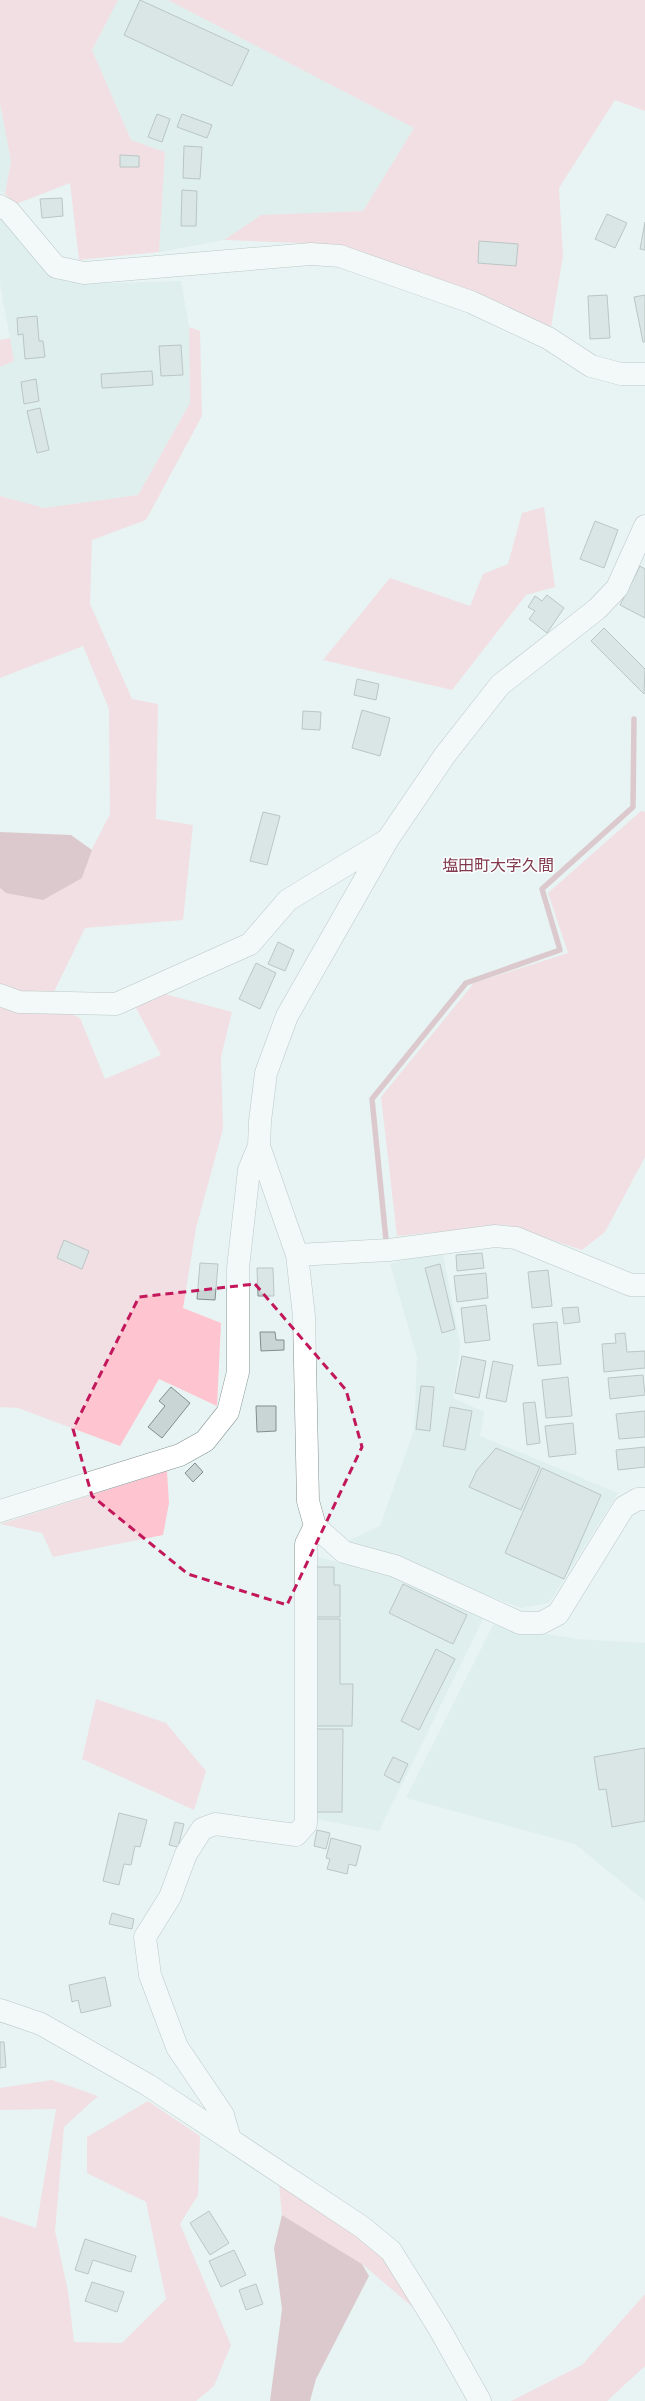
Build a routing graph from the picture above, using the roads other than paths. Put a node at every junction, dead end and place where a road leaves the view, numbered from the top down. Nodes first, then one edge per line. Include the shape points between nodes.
1 (0, 206) edge
2 (645, 374) edge
3 (645, 526) edge
4 (388, 839) junction
5 (0, 995) edge
6 (259, 1146) junction
7 (297, 1254) junction
8 (645, 1284) edge
9 (645, 1499) edge
10 (0, 1511) edge
11 (315, 1526) junction
12 (0, 2010) edge
13 (230, 2139) junction
14 (480, 2401) edge

1 - 2 street via 9,211 56,267 84,273 310,254 340,256 471,302 548,338 590,366 621,374
3 - 4 street via 617,588 597,609 500,685 445,755
4 - 5 street via 288,900 250,944 116,1004 19,1002
4 - 6 street via 287,1016 266,1073
6 - 7 street
6 - 10 street via 249,1170 245,1200 238,1268 238,1372 228,1412 205,1441 180,1455
7 - 8 street via 389,1250 495,1236 516,1238 631,1285
7 - 11 street via 304,1316 308,1502
9 - 11 street via 638,1499 624,1508 558,1614 541,1623 520,1623 396,1566 344,1552
11 - 13 street via 306,1544 306,1824 296,1835 214,1824 202,1829 186,1854 170,1897 145,1937 150,1975 177,2047 223,2114
12 - 13 street via 41,2024 148,2085
13 - 14 street via 362,2227 391,2251

